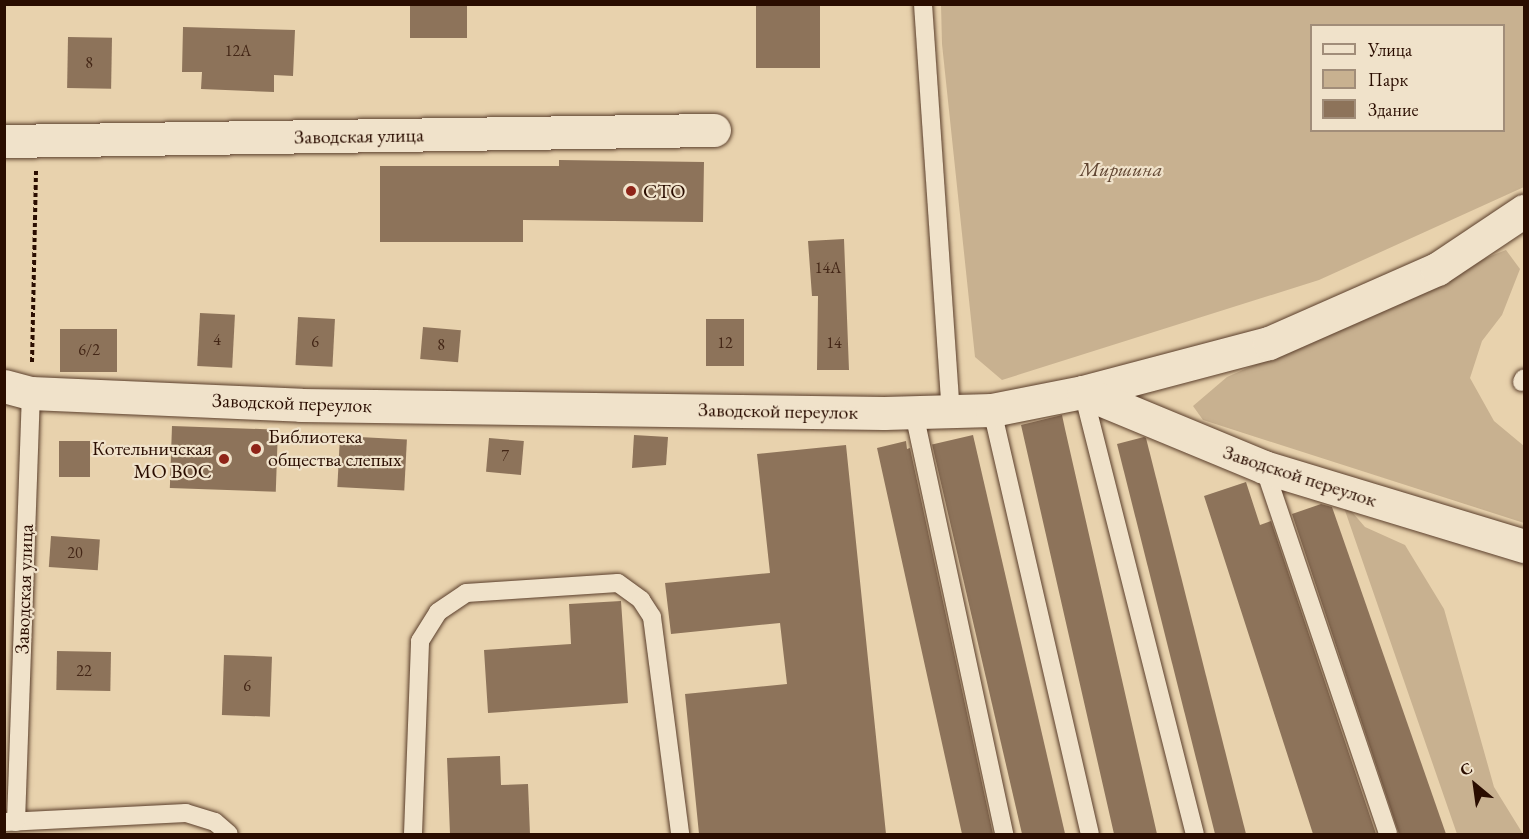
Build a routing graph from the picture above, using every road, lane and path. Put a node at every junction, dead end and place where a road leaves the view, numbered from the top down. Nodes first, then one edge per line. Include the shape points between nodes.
1 (923, 4) edge
2 (714, 130) dead end
3 (4, 141) edge
4 (37, 142) junction
5 (1524, 211) edge
6 (18, 389) edge
7 (1083, 392) junction
8 (992, 410) junction
9 (951, 412) junction
10 (914, 413) junction
11 (1264, 467) junction
12 (1524, 546) edge
13 (10, 822) edge
14 (229, 834) edge
15 (413, 834) edge
16 (680, 834) edge
17 (1004, 834) edge
18 (1090, 834) edge
19 (1195, 834) edge
20 (1388, 834) edge

1 - 9 lane
2 - 4 street, Заводская улица
3 - 4 street, Заводская улица
4 - 6 path
5 - 7 street via 1437,268 1280,338 1205,362
6 - 10 street, Заводской переулок via 301,405
6 - 13 lane, Заводская улица
7 - 8 street, Заводской переулок
7 - 11 street, Заводской переулок
7 - 19 lane
8 - 9 street, Заводской переулок
8 - 18 lane
9 - 10 street, Заводской переулок
10 - 17 lane
11 - 12 street, Заводской переулок
11 - 20 lane
13 - 14 lane via 186,813 215,822
15 - 16 lane via 420,641 438,612 466,593 618,583 641,600 652,617

